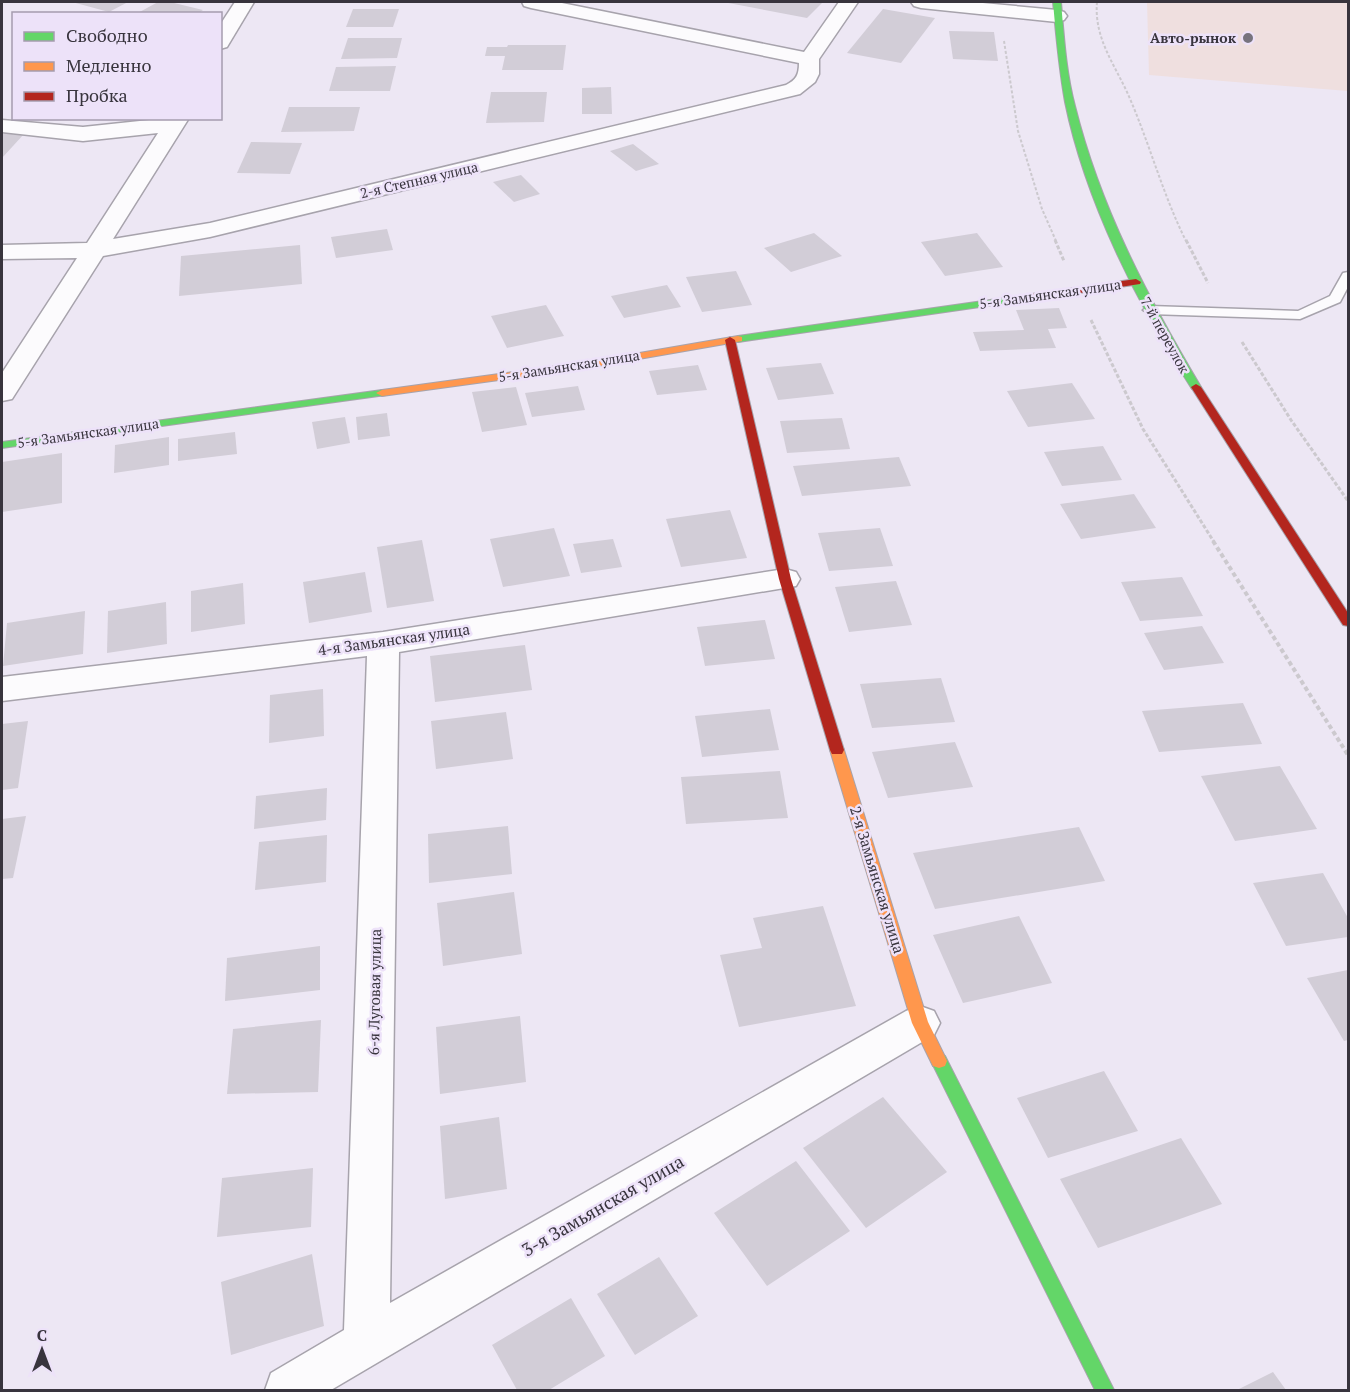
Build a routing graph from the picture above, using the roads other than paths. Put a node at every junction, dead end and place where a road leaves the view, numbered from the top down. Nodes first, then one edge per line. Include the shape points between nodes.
1 (244, 2) edge
2 (531, 2) edge
3 (848, 2) edge
4 (921, 2) edge
5 (1057, 9) edge
6 (222, 40) edge
7 (809, 59) junction
8 (177, 122) edge
9 (2, 126) edge
10 (93, 249) junction
11 (2, 252) edge
12 (1348, 276) edge
13 (1136, 282) junction
14 (1150, 310) junction
15 (730, 340) junction
16 (2, 393) edge
17 (2, 445) edge
18 (785, 579) junction
19 (1348, 622) edge
20 (383, 643) junction
21 (2, 689) edge
22 (920, 1023) junction
23 (367, 1342) junction
24 (288, 1390) edge
25 (1105, 1390) edge

1 - 6 street
2 - 7 street
3 - 7 street, 2-я Степная улица
4 - 5 street via 1000,10
5 - 13 street, 7-й переулок via 1065,85 1080,148
7 - 10 street, 2-я Степная улица via 811,70 806,82 793,90 210,230
8 - 9 street via 83,134
8 - 10 street
10 - 11 street, 2-я Степная улица
10 - 16 street
12 - 14 lane via 1335,299 1300,315
13 - 14 street, 7-й переулок
13 - 15 street, 5-я Замьянская улица
14 - 19 street, 7-й переулок via 1210,414
15 - 17 street, 5-я Замьянская улица via 593,364
15 - 18 street, 2-я Замьянская улица
18 - 20 street, 4-я Замьянская улица
18 - 22 street, 2-я Замьянская улица
20 - 21 street, 4-я Замьянская улица
20 - 23 street, 6-я Луговая улица
22 - 23 street, 3-я Замьянская улица
22 - 25 street, 2-я Замьянская улица
23 - 24 street, 3-я Замьянская улица

